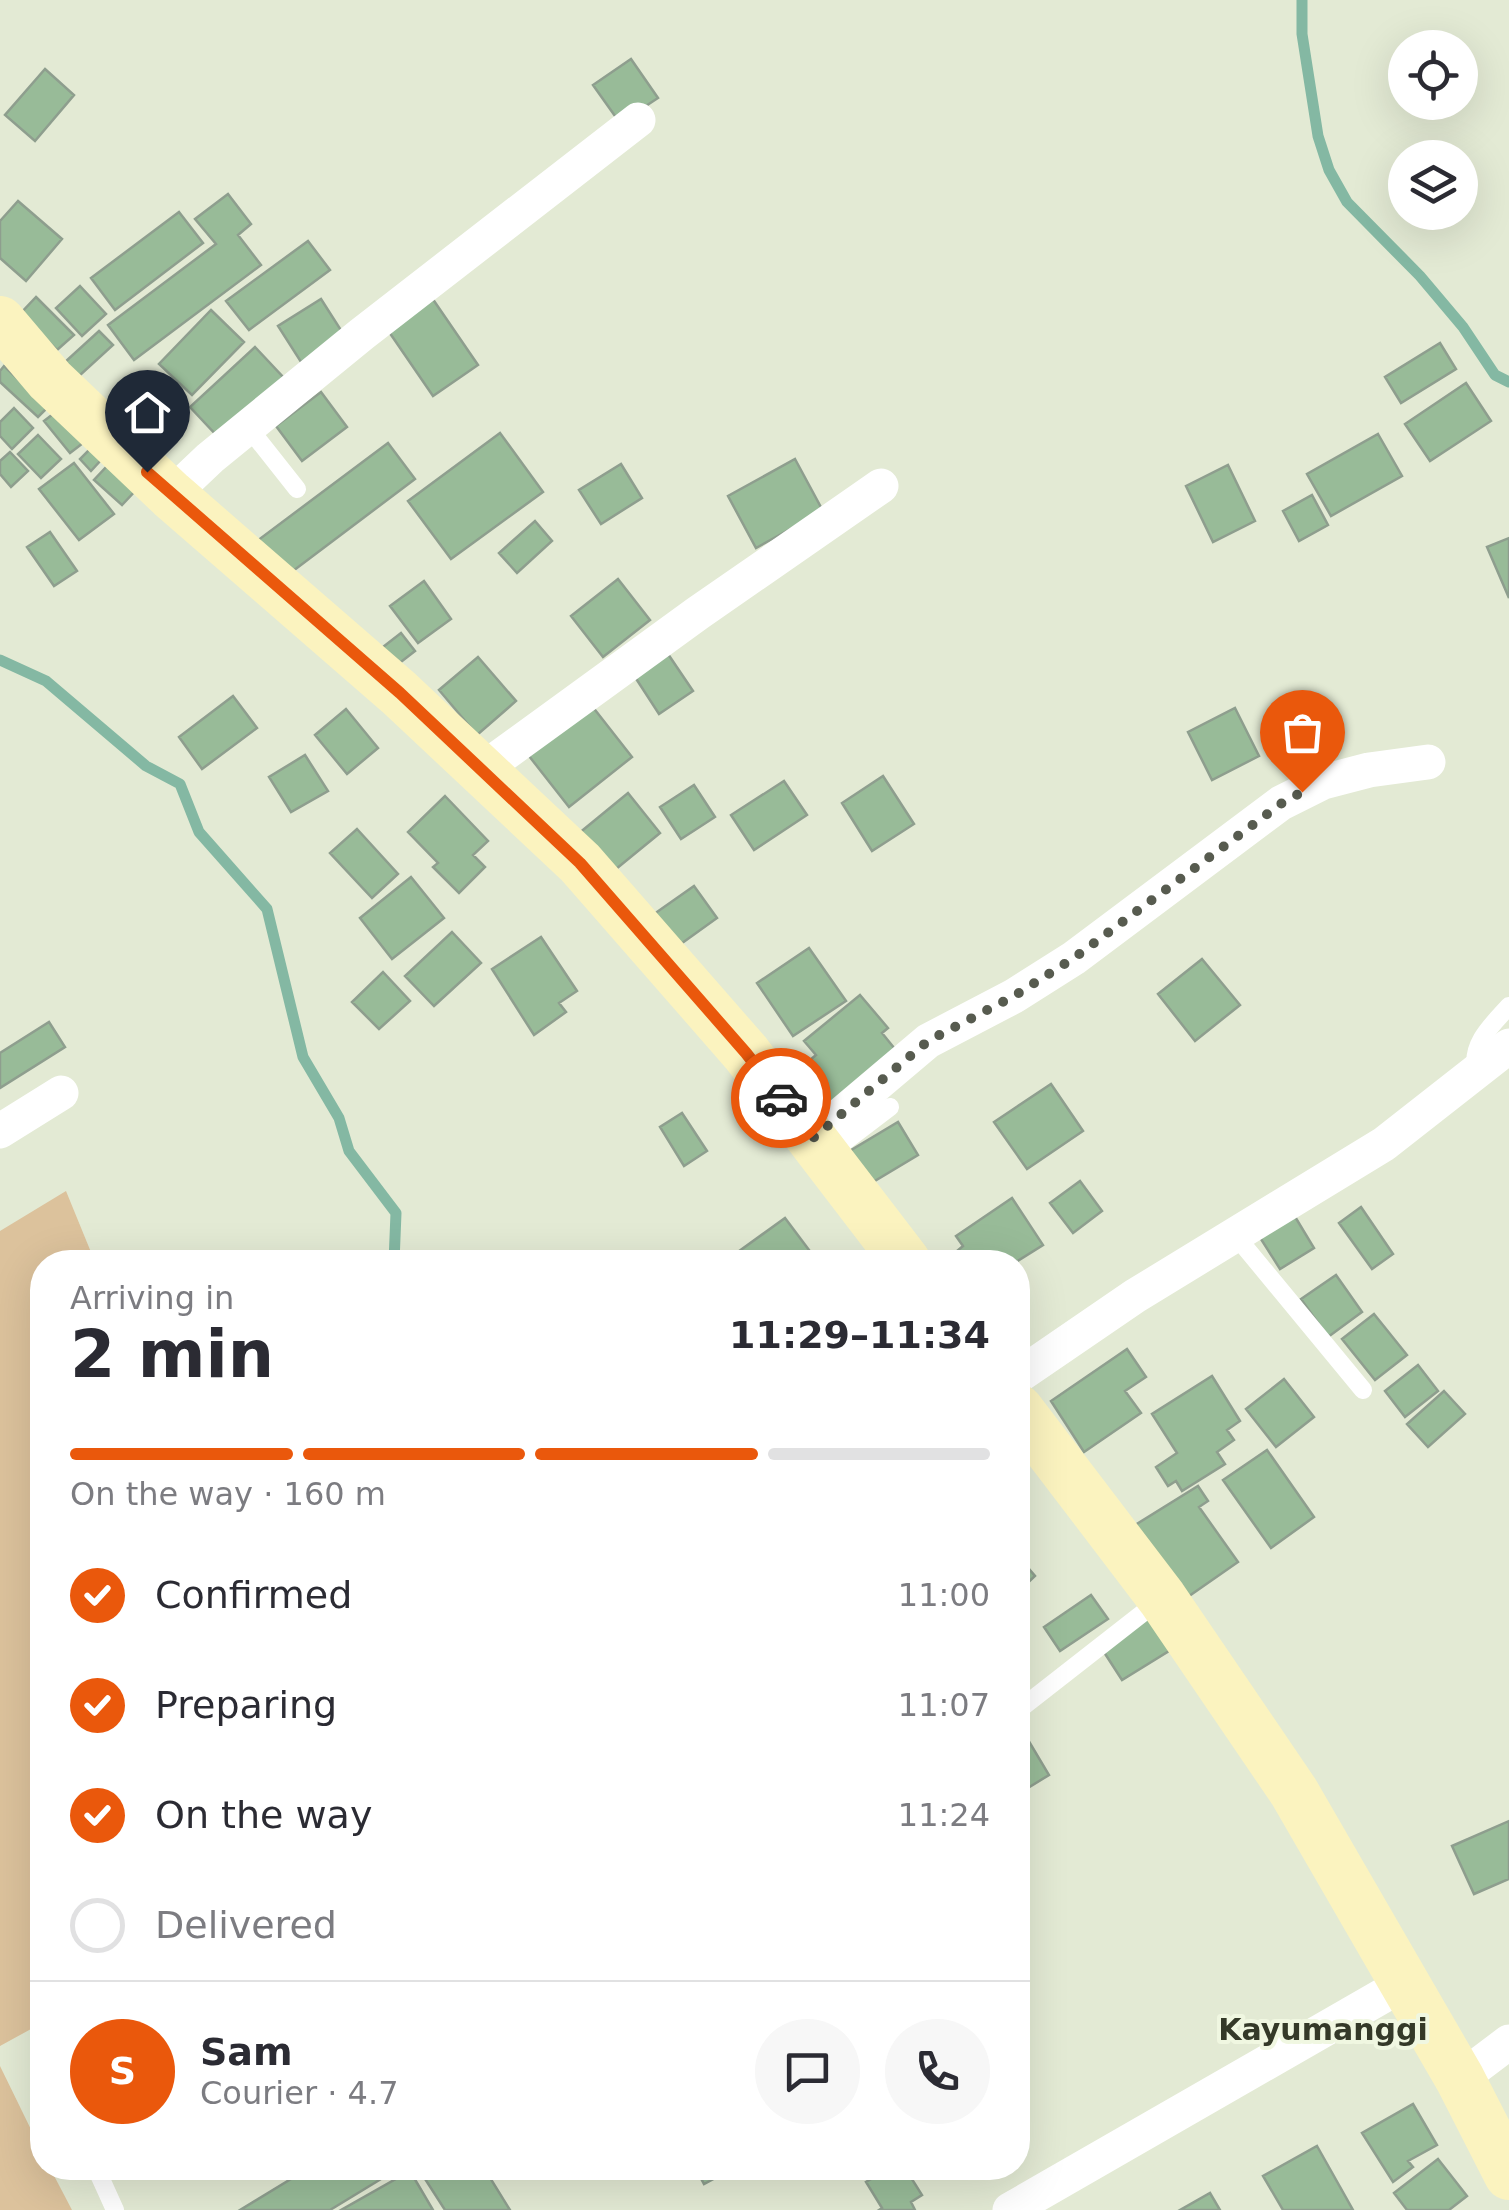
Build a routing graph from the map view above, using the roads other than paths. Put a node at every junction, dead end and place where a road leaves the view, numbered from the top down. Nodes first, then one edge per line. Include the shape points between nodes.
1 (638, 120) dead end
2 (0, 322) edge
3 (248, 427) junction
4 (881, 486) dead end
5 (297, 489) dead end
6 (171, 495) junction
7 (1428, 762) dead end
8 (482, 770) junction
9 (1509, 1006) edge
10 (1509, 1046) edge
11 (1476, 1072) junction
12 (61, 1093) dead end
13 (890, 1107) dead end
14 (0, 1130) edge
15 (818, 1148) junction
16 (1236, 1235) junction
17 (897, 1250) edge
18 (1030, 1368) edge
19 (1363, 1390) dead end
20 (1030, 1425) edge
21 (1162, 1598) junction
22 (1030, 1701) edge
23 (1405, 1983) junction
24 (1509, 2042) edge
25 (1460, 2080) junction
26 (1509, 2175) edge
27 (101, 2180) edge
28 (115, 2210) edge
29 (1010, 2210) edge

1 - 3 street
2 - 6 street via 50,380
3 - 5 lane
3 - 6 street
4 - 8 street
6 - 8 street
7 - 15 street via 1323,782 1282,803 1074,958 928,1041
8 - 15 street via 580,863 746,1053
9 - 11 lane via 1477,1048
10 - 11 street
11 - 16 street via 1384,1144
12 - 14 street
13 - 15 lane
15 - 17 street
16 - 18 street
16 - 19 lane
20 - 21 street
21 - 22 lane
21 - 23 street via 1294,1792
23 - 25 street
23 - 29 street
24 - 25 street
25 - 26 street
27 - 28 lane

